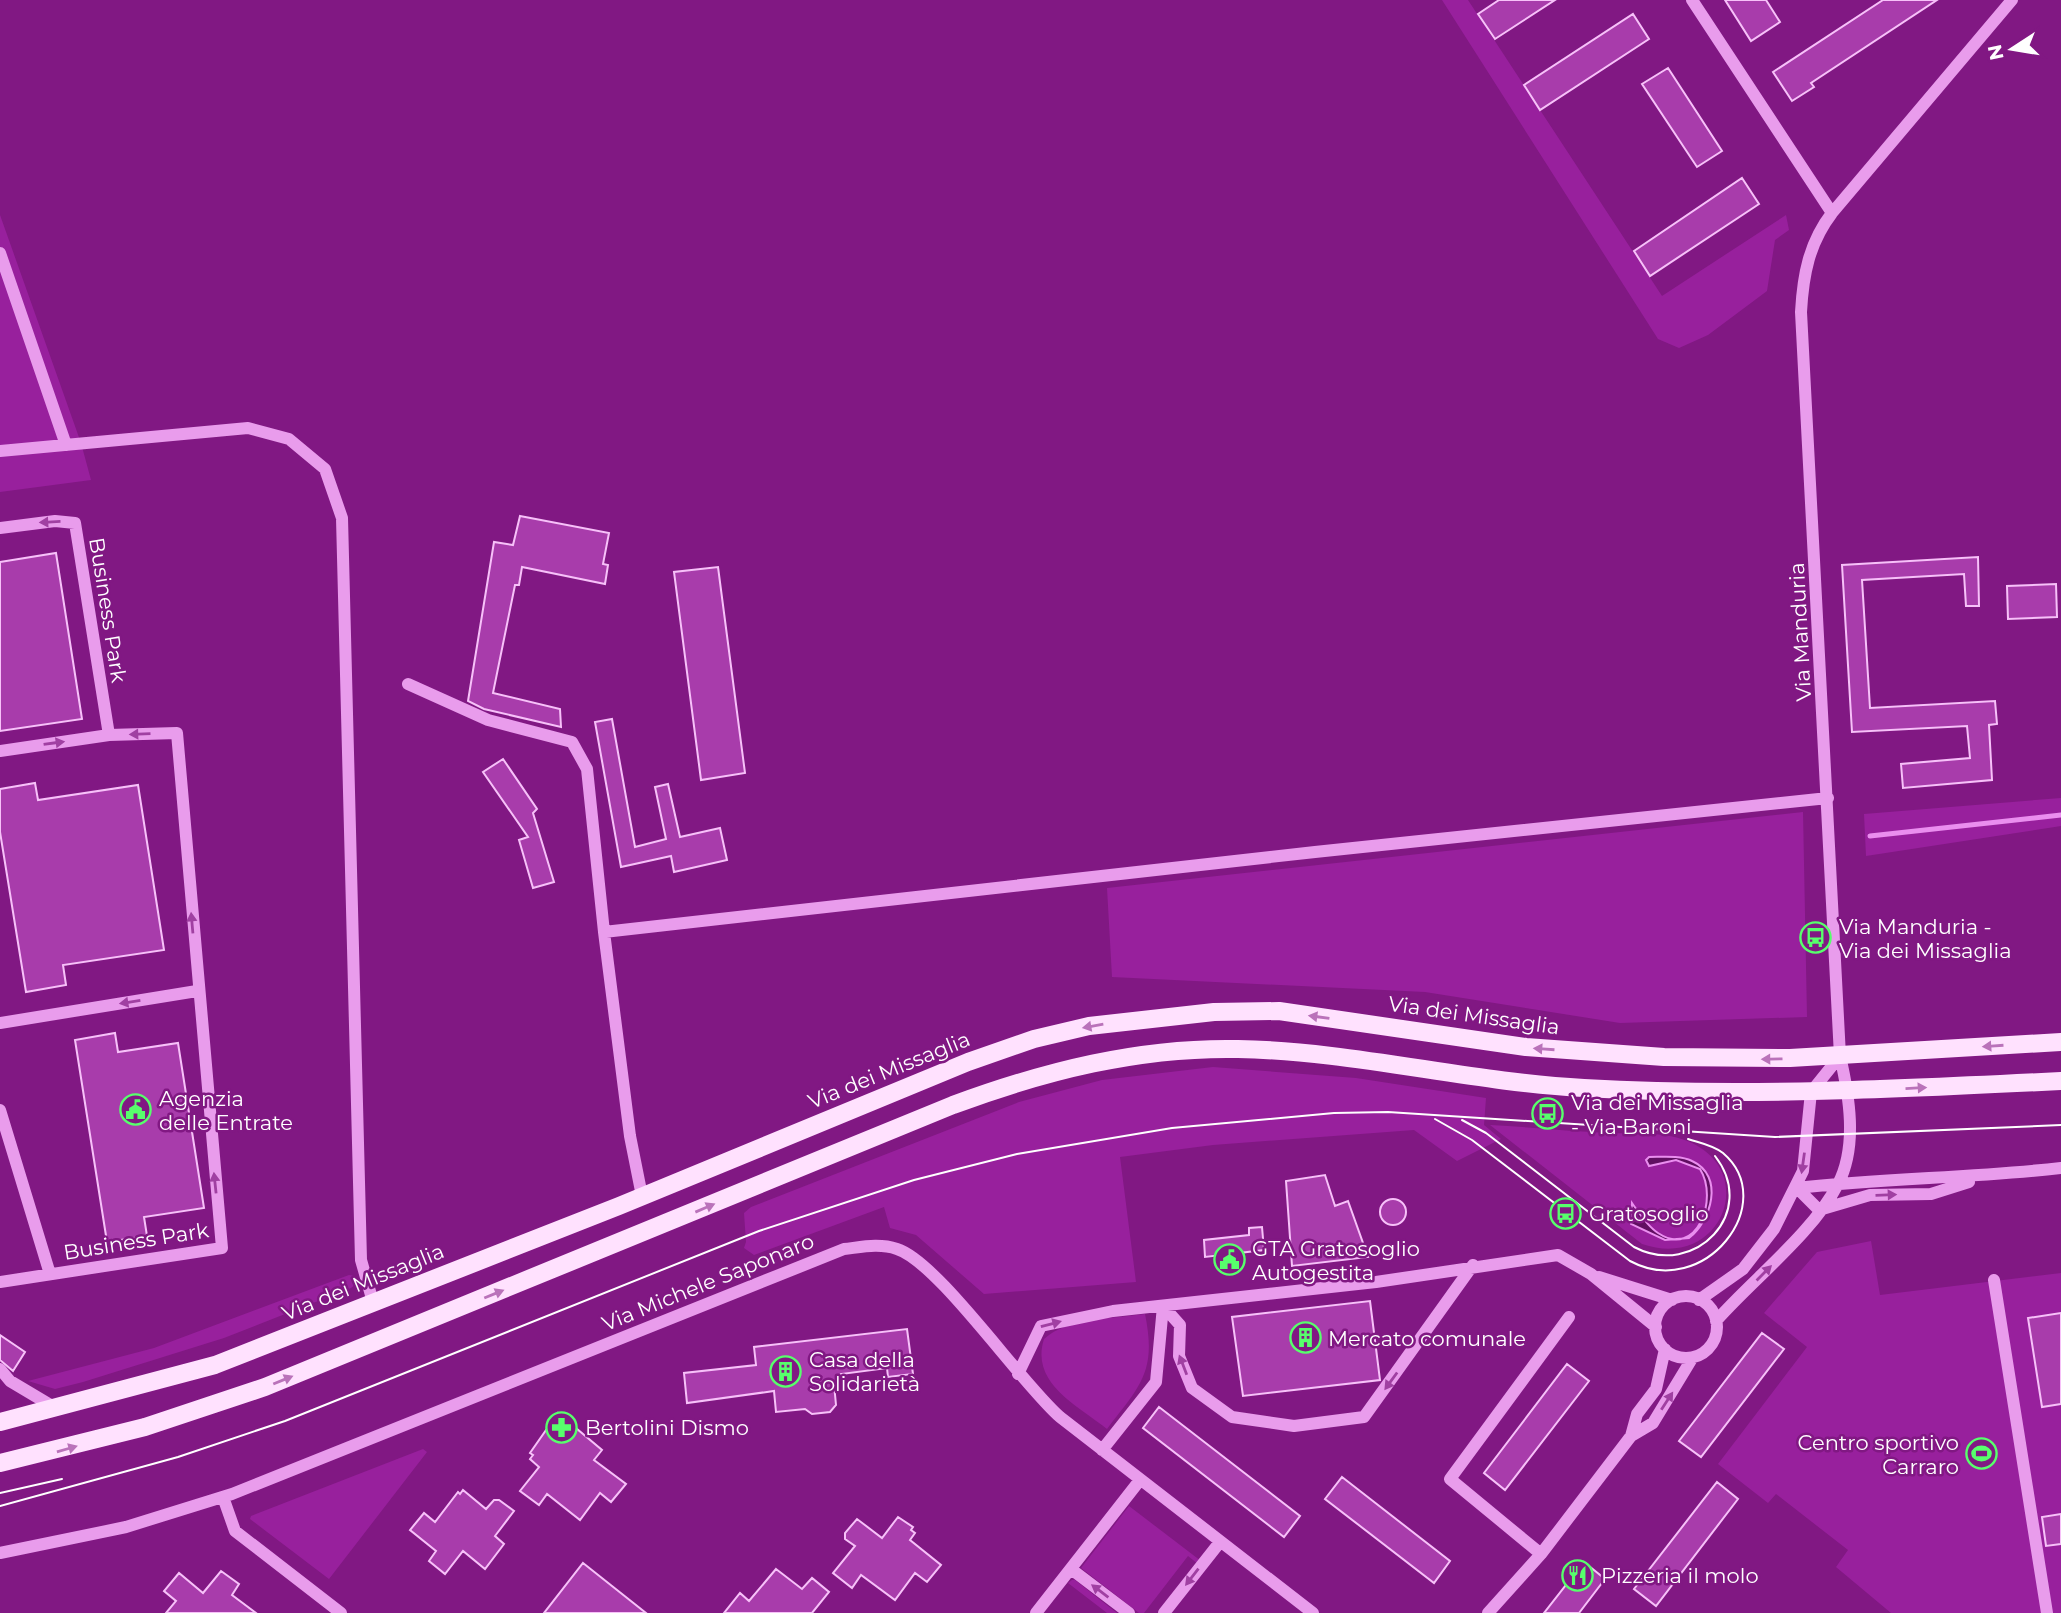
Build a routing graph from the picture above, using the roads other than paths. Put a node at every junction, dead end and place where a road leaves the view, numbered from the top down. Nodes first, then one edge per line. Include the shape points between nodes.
1 (1692, 0) edge
2 (2012, 0) edge
3 (1832, 213) junction
4 (0, 253) edge
5 (66, 445) junction
6 (0, 451) edge
7 (0, 528) edge
8 (408, 684) dead end
9 (109, 735) junction
10 (0, 751) edge
11 (1828, 798) junction
12 (604, 932) junction
13 (197, 991) junction
14 (0, 1023) edge
15 (2061, 1042) edge
16 (1840, 1056) junction
17 (2061, 1081) edge
18 (1848, 1091) junction
19 (1811, 1092) junction
20 (0, 1110) edge
21 (2061, 1168) edge
22 (1985, 1177) junction
23 (1839, 1183) junction
24 (1797, 1188) junction
25 (642, 1196) junction
26 (1819, 1210) junction
27 (1473, 1265) junction
28 (50, 1274) junction
29 (1591, 1274) junction
30 (1994, 1280) dead end
31 (0, 1282) edge
32 (1672, 1300) junction
33 (1699, 1300) junction
34 (373, 1303) junction
35 (1163, 1306) junction
36 (1569, 1317) dead end
37 (1716, 1321) junction
38 (1656, 1327) junction
39 (1665, 1349) junction
40 (1693, 1357) junction
41 (0, 1369) edge
42 (1018, 1374) junction
43 (57, 1409) junction
44 (0, 1422) edge
45 (1632, 1436) junction
46 (1102, 1450) junction
47 (0, 1464) edge
48 (1140, 1480) junction
49 (223, 1497) junction
50 (1220, 1542) junction
51 (0, 1553) edge
52 (1541, 1554) junction
53 (1071, 1569) junction
54 (341, 1613) edge
55 (1036, 1613) edge
56 (1129, 1613) edge
57 (1164, 1613) edge
58 (1313, 1613) edge
59 (1488, 1613) edge
60 (2047, 1613) edge

1 - 3 street
2 - 3 street, Via Manduria
3 - 11 street, Via Manduria via 1805,267 1801,312
4 - 5 street
5 - 6 street
5 - 34 street via 248,428 289,439 325,469 342,518 361,1260
9 -> 7 street, Business Park via 75,523
8 - 12 street via 488,720 572,743 587,769
10 -> 9 street, Business Park
13 -> 9 street, Business Park via 177,733
11 - 12 street
11 - 16 street, Via Manduria
12 - 25 street
13 -> 14 street
28 -> 13 street, Business Park via 222,1248
15 -> 16 main road, Via dei Missaglia
16 - 18 street
16 - 19 street
16 -> 25 main road, Via dei Missaglia via 1664,1057 1526,1047 1279,1011 1146,1017 1034,1039 968,1062
18 -> 17 main road
18 - 19 main road
18 - 23 street via 1847,1155
19 -> 24 street
47 -> 19 main road via 145,1427 265,1387 953,1105 1062,1069 1169,1051 1239,1049 1583,1088
20 - 28 street, Business Park
21 - 22 street
22 - 23 street
26 -> 22 street via 1870,1195 1931,1194
23 - 24 street
23 - 26 street
24 - 26 street
24 - 33 street via 1774,1229 1743,1269
25 - 34 main road, Via dei Missaglia
37 -> 26 street
27 - 29 street via 1558,1255
27 - 35 street via 1376,1282
27 -> 35 street via 1364,1417 1294,1426 1232,1417 1192,1388 1179,1356 1180,1325
28 - 31 street, Business Park
29 - 32 street
29 - 38 street
30 - 60 street
32 - 33 street
32 - 38 street via 1659,1313
33 - 37 street via 1710,1307
34 - 43 main road, Via dei Missaglia via 215,1365
42 -> 35 street via 1041,1326
35 - 46 street via 1156,1382
36 - 52 street via 1450,1479
37 - 40 street via 1711,1346
38 - 39 street
39 - 40 street via 1680,1358
39 - 45 street via 1656,1389 1637,1414
45 -> 40 street via 1653,1423
41 - 43 street via 10,1381
42 - 46 street, Via Michele Saponaro via 1047,1406
42 - 49 street, Via Michele Saponaro via 914,1256 884,1246 844,1249
43 - 44 main road, Via dei Missaglia
45 - 52 street
46 - 48 street, Via Michele Saponaro
48 - 50 street, Via Michele Saponaro
48 - 53 street
49 - 51 street, Via Michele Saponaro via 125,1527
49 - 54 street via 235,1531
50 -> 57 street
50 - 58 street, Via Michele Saponaro
52 - 59 street
53 - 55 street
56 -> 53 street

